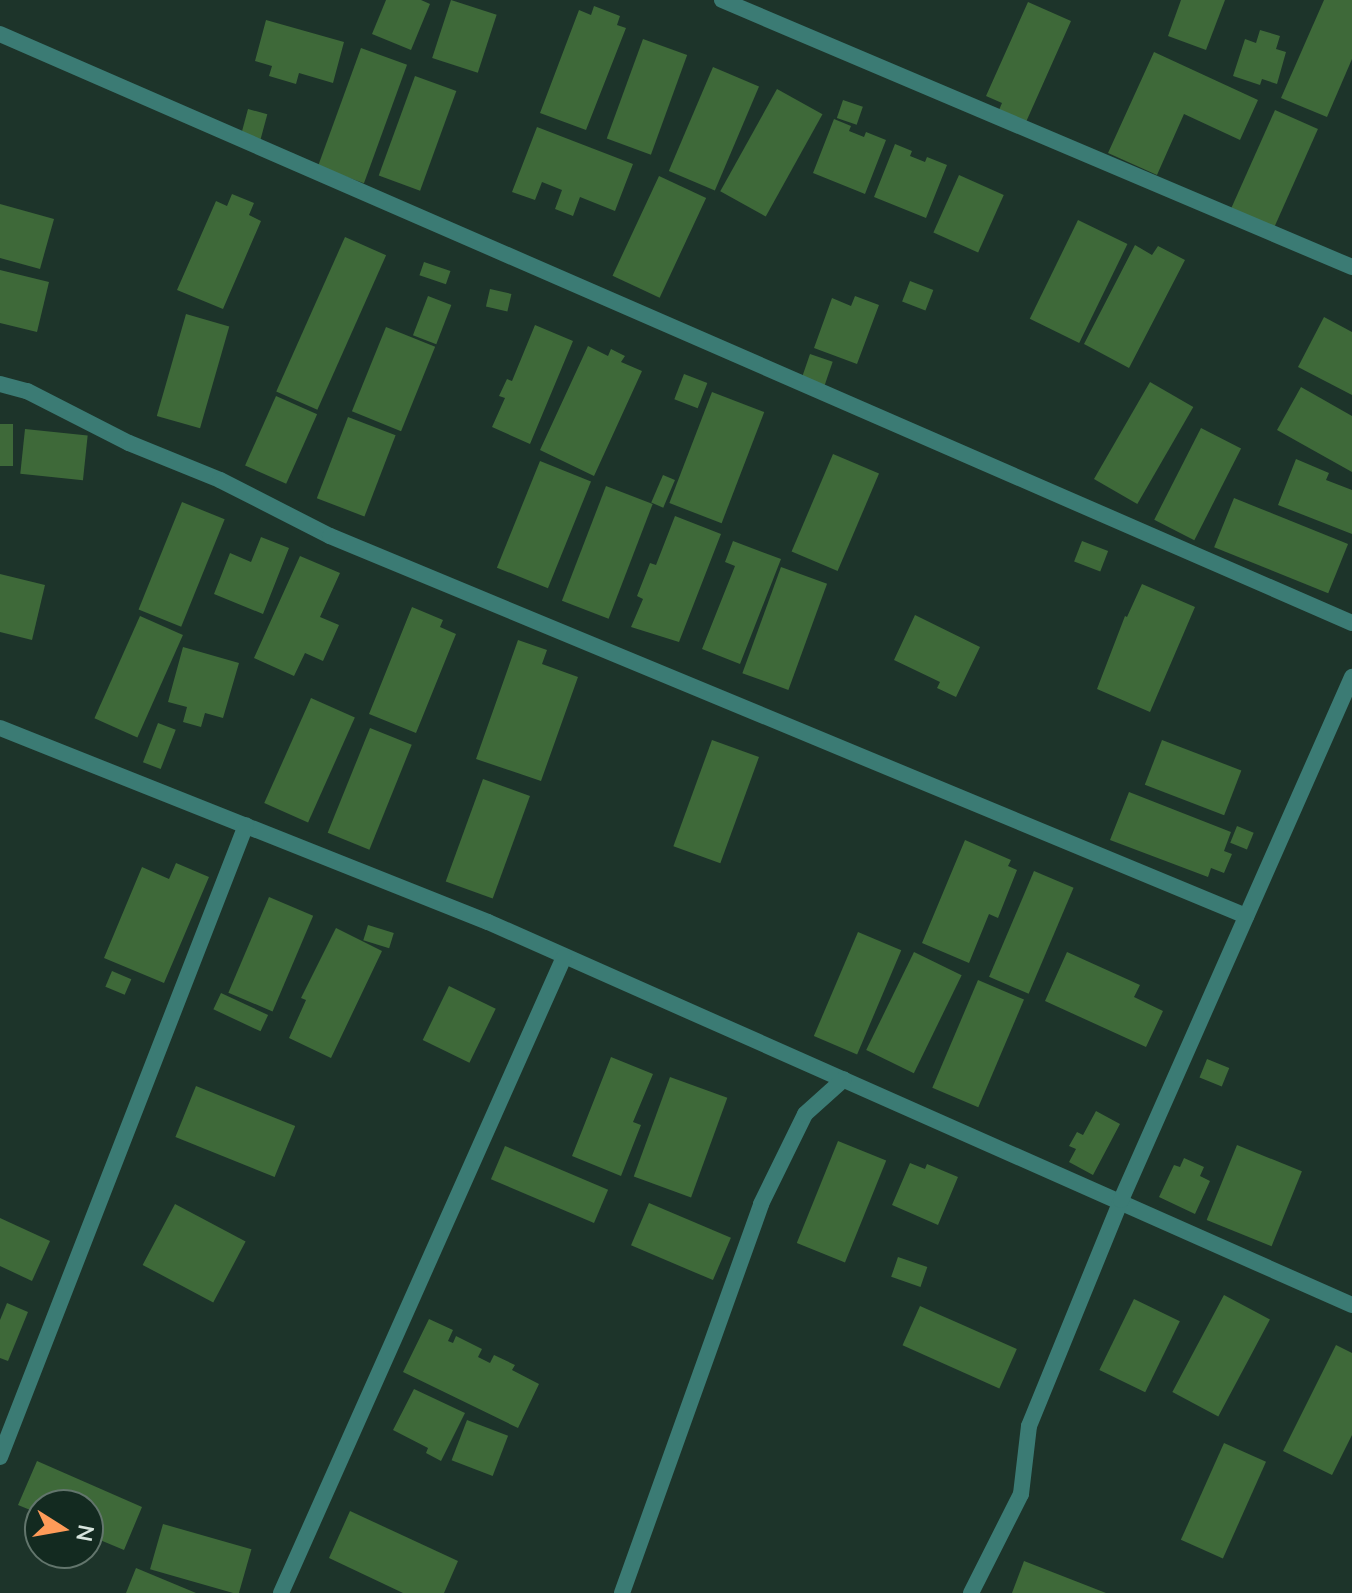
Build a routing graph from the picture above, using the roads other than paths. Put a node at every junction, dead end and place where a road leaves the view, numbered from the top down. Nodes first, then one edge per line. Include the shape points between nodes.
1 (722, 0) edge
2 (0, 34) edge
3 (1352, 267) edge
4 (0, 384) edge
5 (1352, 623) edge
6 (1352, 677) edge
7 (0, 728) edge
8 (246, 825) junction
9 (1246, 916) junction
10 (564, 957) junction
11 (844, 1079) junction
12 (1121, 1200) junction
13 (1352, 1305) edge
14 (0, 1457) edge
15 (281, 1593) edge
16 (622, 1593) edge
17 (971, 1593) edge

1 - 3 street
2 - 5 street
4 - 9 street via 27,391 330,536
6 - 9 street
7 - 8 street
8 - 10 street
8 - 14 street
9 - 12 street
10 - 11 street
10 - 15 street
11 - 12 street
11 - 16 street via 805,1114 761,1204
12 - 13 street
12 - 17 street via 1029,1426 1021,1494

